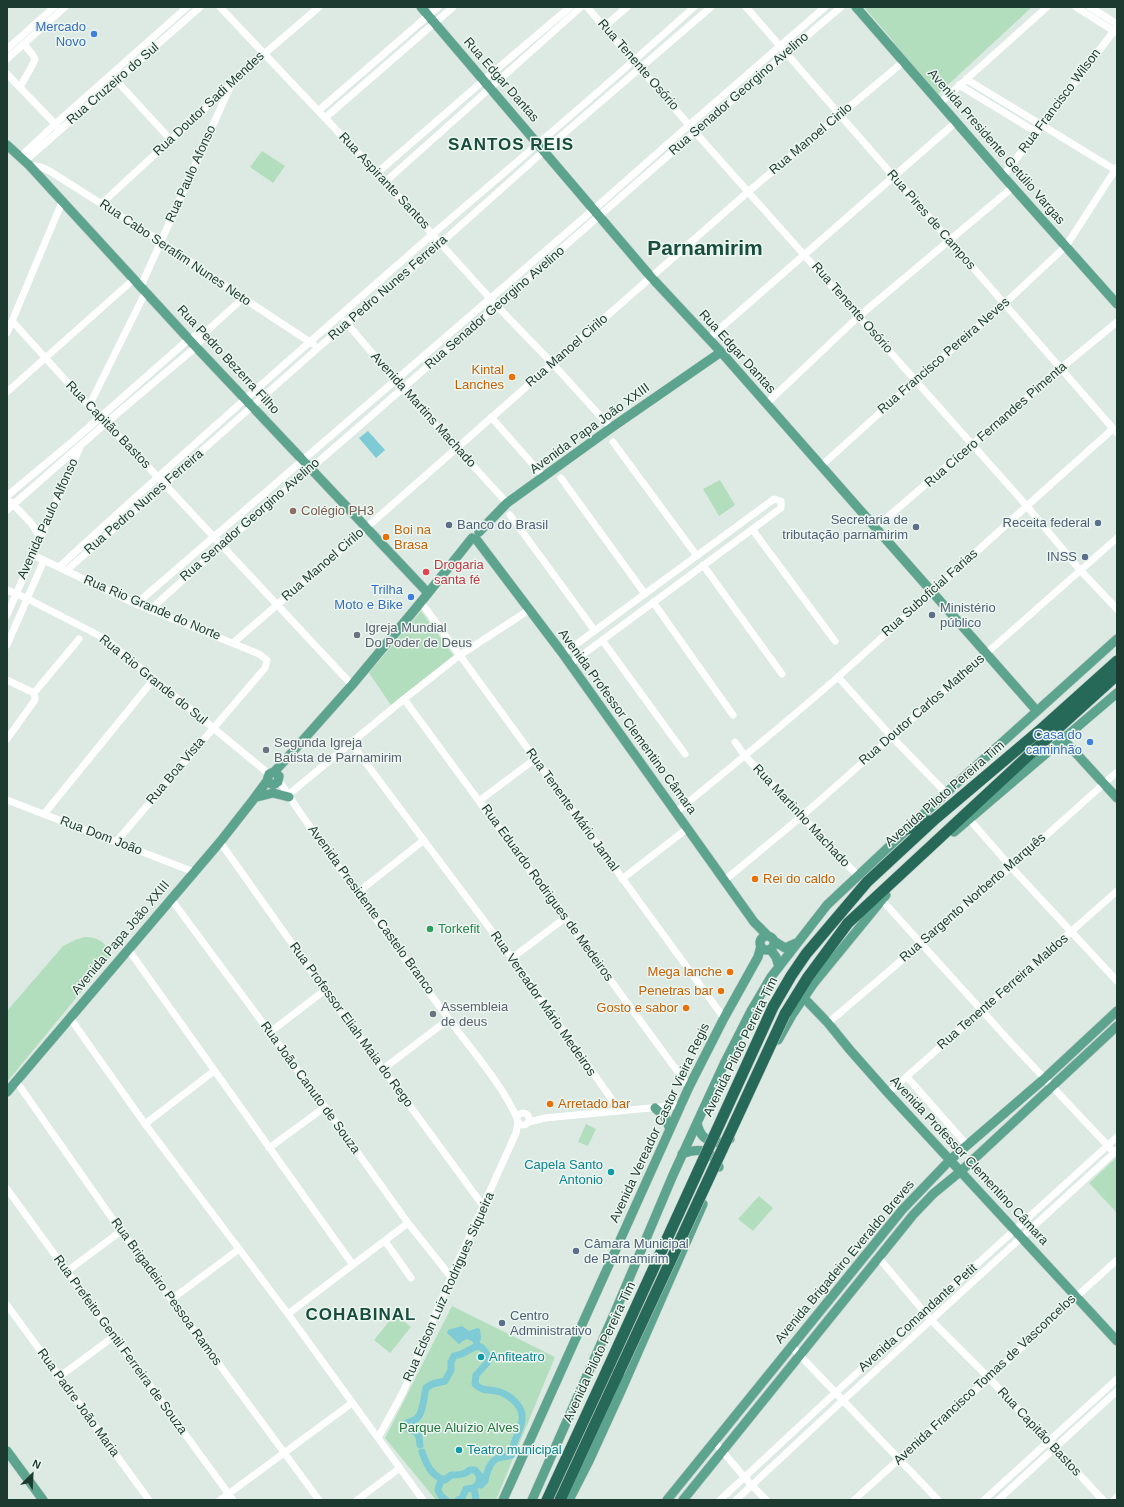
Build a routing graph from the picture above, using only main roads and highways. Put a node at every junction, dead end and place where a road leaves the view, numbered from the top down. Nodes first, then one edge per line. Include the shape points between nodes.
1 (421, 7) edge
2 (856, 7) edge
3 (7, 145) edge
4 (1117, 304) edge
5 (721, 352) junction
6 (476, 536) junction
7 (428, 594) junction
8 (1117, 639) edge
9 (1117, 661) edge
10 (1117, 675) edge
11 (1117, 693) edge
12 (1036, 710) junction
13 (1062, 739) junction
14 (288, 796) road end
15 (1117, 798) edge
16 (255, 799) junction
17 (935, 819) junction
18 (907, 830) junction
19 (797, 943) junction
20 (766, 944) junction
21 (778, 967) junction
22 (804, 998) junction
23 (1117, 1011) edge
24 (1117, 1026) edge
25 (7, 1092) edge
26 (655, 1108) road end
27 (697, 1123) junction
28 (670, 1130) junction
29 (731, 1138) junction
30 (682, 1154) junction
31 (950, 1160) junction
32 (719, 1167) junction
33 (961, 1171) junction
34 (1117, 1341) edge
35 (7, 1451) edge
36 (43, 1500) edge
37 (503, 1500) edge
38 (532, 1500) edge
39 (547, 1500) edge
40 (560, 1500) edge
41 (569, 1500) edge
42 (667, 1500) edge
43 (684, 1500) edge

1 - 5 main road, Rua Edgar Dantas via 651,276
2 - 4 main road, Avenida Presidente Getúlio Vargas
3 - 7 main road, Rua Pedro Bezerra Filho via 25,161
5 - 6 main road, Avenida Papa João XXIII via 507,503
5 - 12 main road, Rua Edgar Dantas
6 - 7 main road, Avenida Papa João XXIII
6 - 20 main road, Avenida Professor Clementino Câmara via 725,880
7 - 16 main road, Avenida Papa João XXIII
8 - 12 main road
9 - 17 highway, Avenida Piloto Pereira Tim
10 - 40 highway, Avenida Piloto Pereira Tim, bridge via 848,923 808,977 785,1014
11 - 13 main road
12 - 18 main road
13 - 15 main road
13 - 22 main road via 881,899
14 - 16 main road via 273,793
16 - 25 main road, Avenida Papa João XXIII
17 - 18 highway
17 - 39 highway, Avenida Piloto Pereira Tim, bridge via 859,891 790,976 773,1007
18 - 19 main road via 827,905
19 - 20 main road via 785,948
19 - 21 main road
20 - 21 main road, Avenida Professor Clementino Câmara via 776,957
20 - 28 main road, Avenida Vereador Castor Vieira Regis via 724,1018
21 - 27 main road via 751,1010
22 - 29 main road via 767,1061
22 - 31 main road, Avenida Professor Clementino Câmara
23 - 31 main road, Avenida Brigadeiro Everaldo Breves
24 - 33 main road, Avenida Brigadeiro Everaldo Breves
26 - 28 main road via 666,1117
27 - 29 main road via 699,1132 714,1142 720,1143
27 - 30 main road
28 - 37 main road, Avenida Vereador Castor Vieira Regis
29 - 32 main road
30 - 32 main road via 698,1150 711,1155
30 - 38 main road
31 - 33 main road, Avenida Professor Clementino Câmara
31 - 42 main road, Avenida Brigadeiro Everaldo Breves via 902,1210
32 - 41 main road via 589,1461
33 - 34 main road, Avenida Professor Clementino Câmara
33 - 43 main road, Avenida Brigadeiro Everaldo Breves via 928,1199 878,1257
35 - 36 main road

